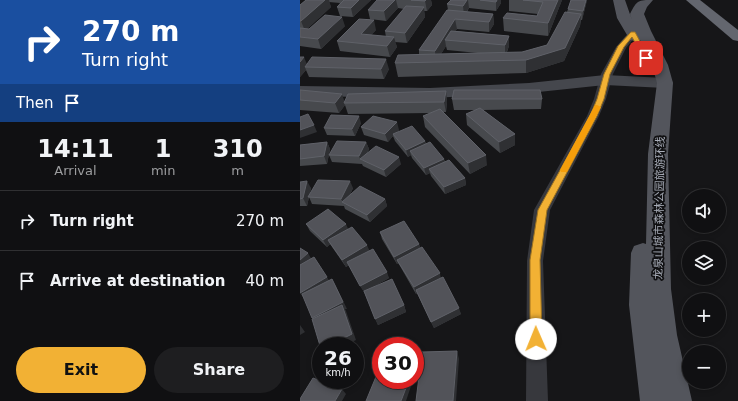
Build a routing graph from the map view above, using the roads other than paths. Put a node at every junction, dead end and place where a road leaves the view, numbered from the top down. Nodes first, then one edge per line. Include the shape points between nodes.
1 (619, 0) edge
2 (647, 0) edge
3 (692, 0) edge
4 (710, 6) edge
5 (738, 24) edge
6 (633, 33) junction
7 (738, 37) edge
8 (606, 77) junction
9 (658, 79) junction
10 (300, 86) edge
11 (300, 91) edge
12 (538, 401) edge
13 (656, 401) edge
14 (676, 401) edge

1 - 6 main road, 龙泉山城市森林公园旅游环线 via 624,18
2 - 9 main road, 龙泉山城市森林公园旅游环线 via 637,14 658,60
3 - 4 highway
4 - 5 highway
4 - 7 highway
6 - 8 street via 621,46
6 - 9 main road, 龙泉山城市森林公园旅游环线
8 - 9 street
8 - 10 street via 584,75 529,84 434,89
8 - 11 street via 555,86 430,93
8 - 12 street via 593,116 542,210 535,260
9 - 13 main road, 龙泉山城市森林公园旅游环线 via 646,140 642,305
9 - 14 main road, 龙泉山城市森林公园旅游环线 via 658,289 663,335

